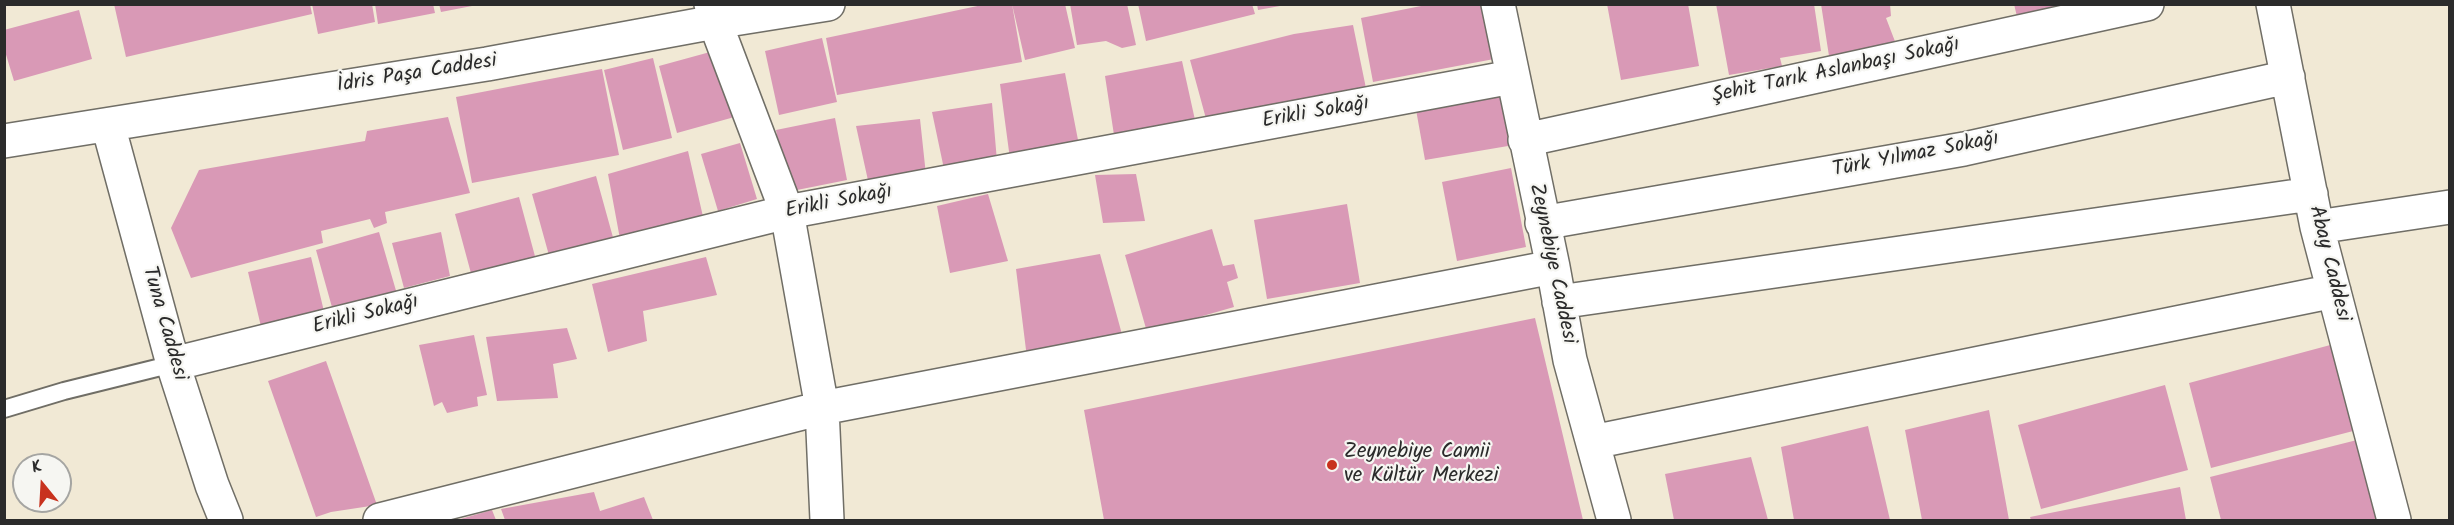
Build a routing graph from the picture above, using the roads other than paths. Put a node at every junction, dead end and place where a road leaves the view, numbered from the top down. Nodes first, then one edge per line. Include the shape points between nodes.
1 (828, 4) edge
2 (1498, 4) edge
3 (2146, 4) edge
4 (2273, 4) edge
5 (713, 13) edge
6 (1512, 77) junction
7 (2288, 78) junction
8 (108, 125) junction
9 (1525, 140) junction
10 (4, 141) edge
11 (2311, 194) junction
12 (2450, 207) edge
13 (787, 212) junction
14 (1542, 224) junction
15 (2318, 227) junction
16 (1553, 267) junction
17 (2334, 291) junction
18 (1559, 302) junction
19 (173, 364) junction
20 (822, 408) junction
21 (4, 409) edge
22 (1593, 442) junction
23 (226, 520) edge
24 (380, 520) edge
25 (827, 520) edge
26 (1614, 520) edge
27 (2394, 520) edge

1 - 5 street, İdris Paşa Caddesi
2 - 6 street, Zeynebiye Caddesi
3 - 9 street, Şehit Tarık Aslanbaşı Sokağı
4 - 7 street, Abay Caddesi
5 - 8 street, İdris Paşa Caddesi via 487,64
5 - 13 street
6 - 9 street, Zeynebiye Caddesi
6 - 13 street, Erikli Sokağı
7 - 11 street, Abay Caddesi
7 - 14 street, Türk Yılmaz Sokağı via 1964,149
8 - 10 street, İdris Paşa Caddesi
8 - 19 street, Tuna Caddesi
9 - 14 street, Zeynebiye Caddesi
11 - 15 street, Abay Caddesi
11 - 18 street
12 - 15 street
13 - 19 street, Erikli Sokağı
13 - 20 street
14 - 16 street, Zeynebiye Caddesi
15 - 17 street, Abay Caddesi
16 - 18 street, Zeynebiye Caddesi
16 - 20 street
17 - 22 street
17 - 27 street, Abay Caddesi
18 - 22 street, Zeynebiye Caddesi
19 - 21 lane
19 - 23 street, Tuna Caddesi
20 - 24 street
20 - 25 street
22 - 26 street, Zeynebiye Caddesi

